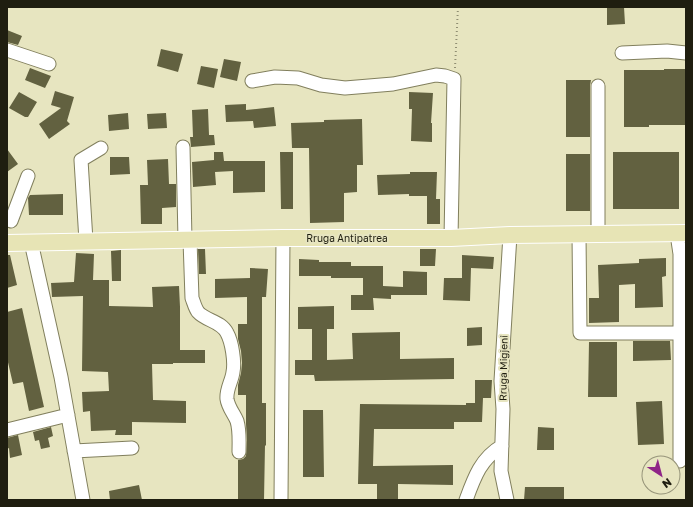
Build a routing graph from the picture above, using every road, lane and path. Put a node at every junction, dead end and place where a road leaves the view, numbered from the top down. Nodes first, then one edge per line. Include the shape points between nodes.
1 (458, 7) edge
2 (7, 50) edge
3 (622, 52) dead end
4 (686, 53) edge
5 (49, 64) dead end
6 (454, 79) junction
7 (252, 81) dead end
8 (598, 86) dead end
9 (183, 147) dead end
10 (101, 148) dead end
11 (28, 176) dead end
12 (9, 218) edge
13 (580, 234) junction
14 (598, 234) junction
15 (682, 234) edge
16 (510, 235) junction
17 (283, 238) junction
18 (451, 238) junction
19 (187, 240) junction
20 (86, 241) junction
21 (18, 243) edge
22 (680, 333) junction
23 (68, 415) junction
24 (7, 430) edge
25 (502, 446) junction
26 (132, 448) dead end
27 (74, 451) junction
28 (239, 452) dead end
29 (680, 455) edge
30 (83, 500) edge
31 (281, 500) edge
32 (466, 500) edge
33 (507, 500) edge

1 - 6 path
2 - 5 street
3 - 4 street
6 - 7 street via 436,75 393,84 345,88 321,85 298,78 275,77
6 - 18 street
8 - 14 street
9 - 19 street
10 - 20 street via 81,160
11 - 12 street
12 - 21 street
13 - 14 main road, Rruga Antipatrea
13 - 16 main road, Rruga Antipatrea
13 - 22 street via 580,333
14 - 15 main road, Rruga Antipatrea
15 - 22 street
16 - 18 main road, Rruga Antipatrea
16 - 25 street, Rruga Migjeni via 501,372
17 - 18 main road, Rruga Antipatrea
17 - 19 main road, Rruga Antipatrea
17 - 31 street
19 - 20 main road, Rruga Antipatrea
19 - 28 street via 192,298 197,311 222,326 230,338 234,361 227,400 239,428
20 - 21 main road, Rruga Antipatrea
21 - 23 street via 62,377
22 - 29 street
23 - 24 street
23 - 27 street
25 - 32 street via 494,450 482,463
25 - 33 street, Rruga Migjeni via 501,471
26 - 27 street
27 - 30 street

